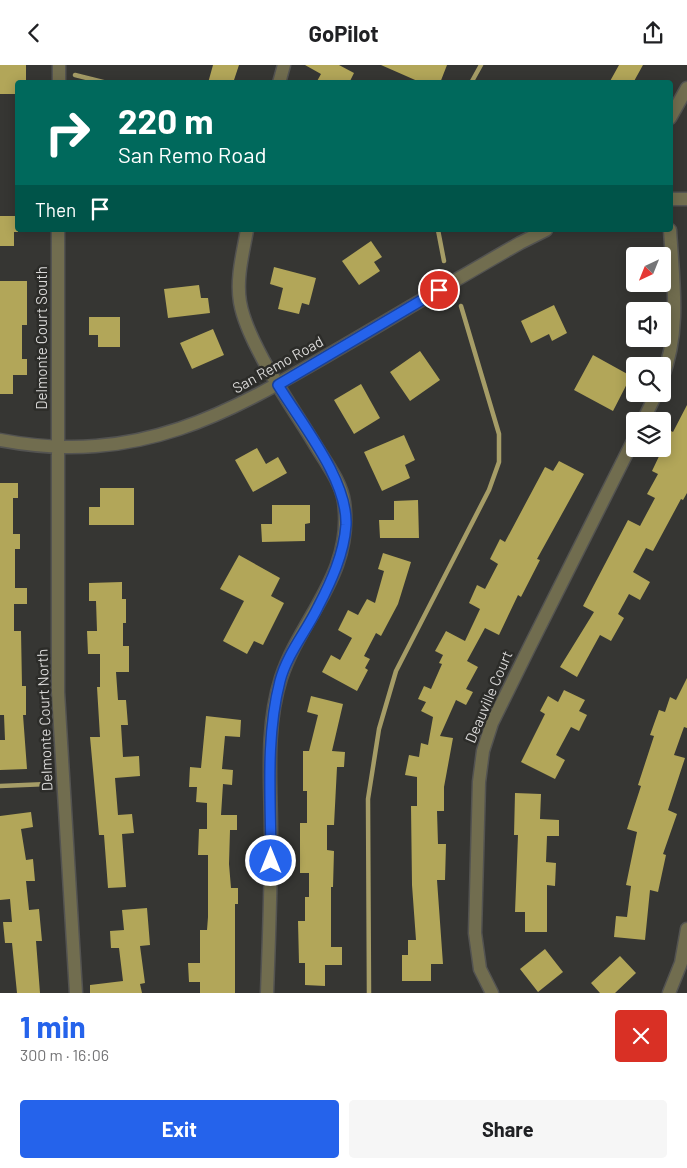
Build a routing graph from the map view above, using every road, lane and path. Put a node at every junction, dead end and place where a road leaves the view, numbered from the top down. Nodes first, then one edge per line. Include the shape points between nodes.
1 (59, 65) edge
2 (284, 65) edge
3 (59, 80) edge
4 (280, 80) edge
5 (687, 88) edge
6 (673, 113) edge
7 (673, 199) edge
8 (687, 199) edge
9 (58, 232) edge
10 (248, 232) edge
11 (542, 232) edge
12 (670, 232) edge
13 (670, 357) edge
14 (278, 385) junction
15 (0, 440) edge
16 (57, 446) junction
17 (626, 455) edge
18 (687, 929) edge
19 (76, 993) edge
20 (267, 993) edge
21 (492, 993) edge
22 (669, 993) edge

1 - 3 street
2 - 4 street
5 - 6 street
7 - 8 street
9 - 16 street, Delmonte Court South
10 - 14 street via 240,269 240,302 251,334
11 - 14 street, San Remo Road
12 - 13 street via 675,321
14 - 16 street, San Remo Road via 225,412 175,431 119,443
14 - 20 street via 332,472 344,500 346,526 339,562 281,679 271,726
15 - 16 street, San Remo Road
16 - 19 street, Delmonte Court North via 58,691
17 - 21 street, Deauville Court via 528,648 492,723 483,751 479,782 475,933 480,969
18 - 22 street via 681,963

